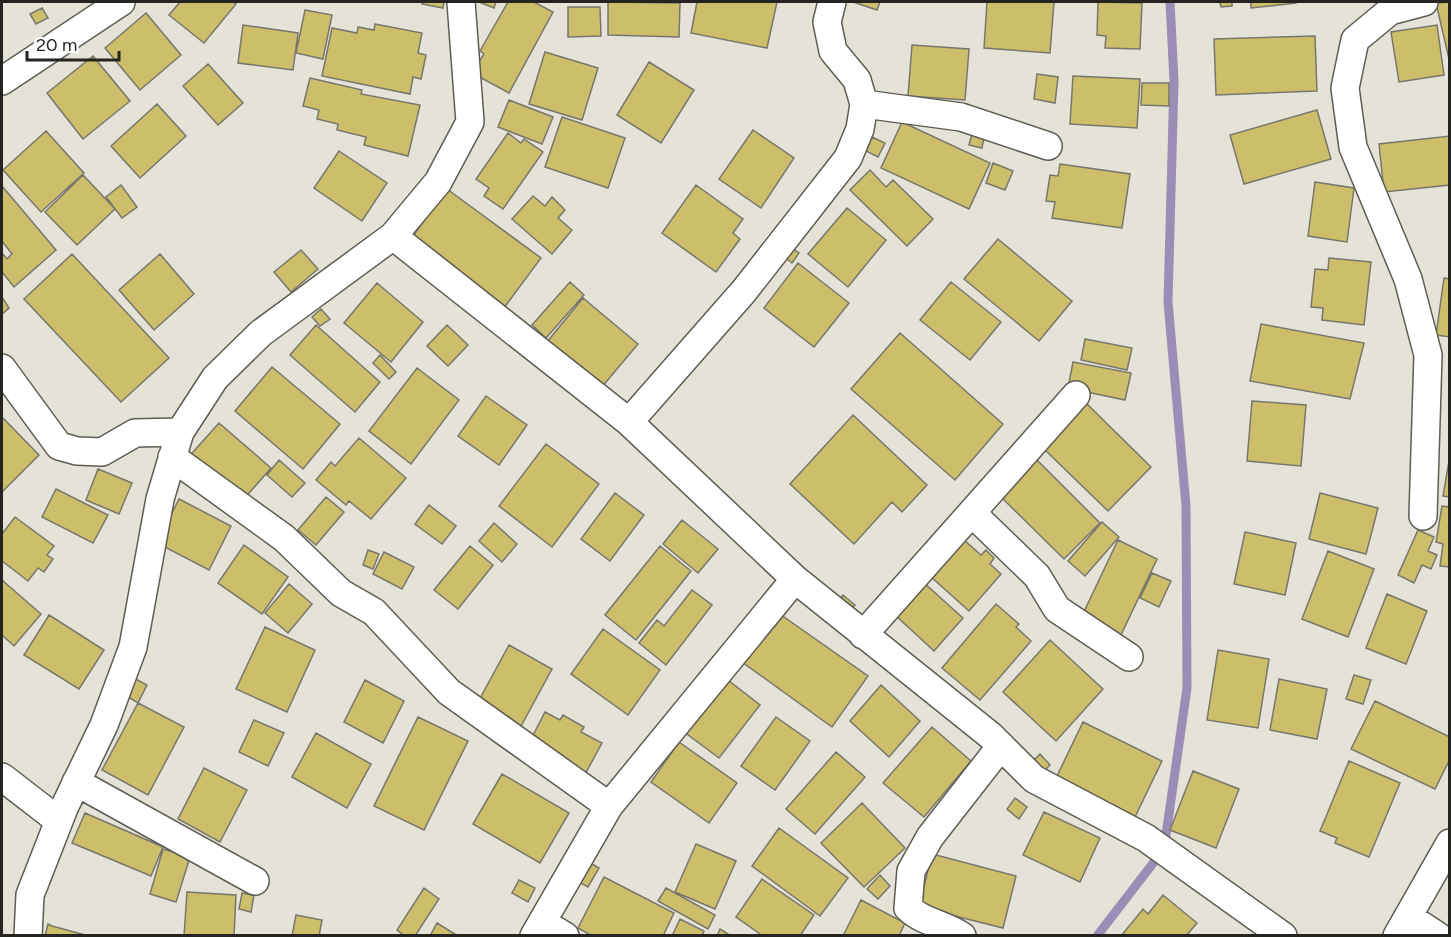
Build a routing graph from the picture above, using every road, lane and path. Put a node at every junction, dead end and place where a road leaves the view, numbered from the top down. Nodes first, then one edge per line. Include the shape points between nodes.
1 (121, 2) edge
2 (461, 2) edge
3 (832, 2) edge
4 (1424, 2) edge
5 (2, 81) edge
6 (864, 104) junction
7 (1048, 147) dead end
8 (393, 236) junction
9 (2, 368) edge
10 (1076, 396) dead end
11 (629, 422) junction
12 (180, 432) junction
13 (172, 458) junction
14 (972, 513) junction
15 (1423, 516) dead end
16 (795, 579) junction
17 (863, 635) junction
18 (1129, 657) dead end
19 (1001, 746) junction
20 (2, 777) edge
21 (76, 782) junction
22 (609, 806) junction
23 (59, 821) junction
24 (1449, 843) edge
25 (255, 880) dead end
26 (1403, 926) edge
27 (547, 931) edge
28 (28, 936) edge
29 (962, 936) edge
30 (1283, 936) edge
31 (1438, 936) edge

1 - 5 street
2 - 8 street via 471,122 438,183
3 - 6 street via 826,22 833,51 857,80
4 - 15 street via 1390,11 1355,40 1345,88 1353,147 1408,279 1428,355
6 - 7 street via 961,117
6 - 11 street via 861,129 848,158 744,291
8 - 11 street
8 - 12 street via 261,333 215,378
9 - 12 street via 58,446 102,452 135,434
10 - 14 street
11 - 16 street
12 - 13 street
13 - 21 street via 160,499 134,647 104,725
13 - 22 street via 284,538 341,593 374,612 448,692
14 - 17 street
14 - 18 street via 1037,576 1057,609
16 - 17 street
16 - 22 street
17 - 19 street
19 - 29 street via 930,837 911,871 908,908 916,917 936,922
19 - 30 street via 1034,779 1146,838
20 - 23 street
21 - 23 street
21 - 25 street
22 - 27 street
23 - 28 street via 30,895
24 - 26 street
26 - 31 street

